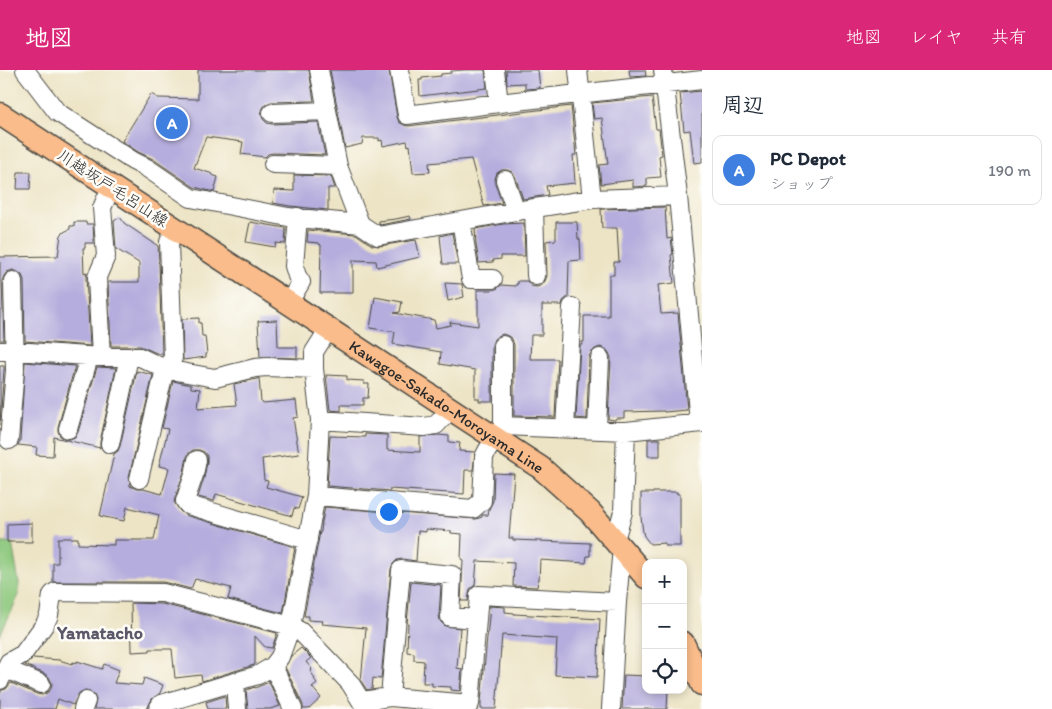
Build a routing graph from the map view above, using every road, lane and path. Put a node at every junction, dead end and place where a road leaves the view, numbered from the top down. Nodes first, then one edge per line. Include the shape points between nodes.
1 (26, 70) edge
2 (320, 70) edge
3 (399, 70) edge
4 (496, 70) edge
5 (578, 70) edge
6 (664, 77) edge
7 (702, 80) edge
8 (581, 94) junction
9 (499, 103) junction
10 (328, 111) junction
11 (272, 113) dead end
12 (0, 114) edge
13 (273, 164) dead end
14 (338, 166) junction
15 (505, 180) dead end
16 (111, 187) junction
17 (678, 196) junction
18 (592, 199) junction
19 (534, 208) junction
20 (516, 211) junction
21 (298, 218) junction
22 (461, 221) junction
23 (360, 224) junction
24 (174, 229) junction
25 (536, 276) dead end
26 (492, 279) dead end
27 (13, 281) dead end
28 (288, 304) junction
29 (572, 307) dead end
30 (328, 330) junction
31 (697, 342) edge
32 (502, 345) dead end
33 (7, 351) edge
34 (95, 357) junction
35 (129, 357) junction
36 (600, 358) dead end
37 (166, 369) junction
38 (314, 369) junction
39 (451, 409) junction
40 (320, 420) junction
41 (700, 423) edge
42 (566, 428) junction
43 (68, 429) dead end
44 (596, 430) junction
45 (626, 431) junction
46 (499, 432) junction
47 (9, 440) dead end
48 (110, 444) dead end
49 (197, 460) dead end
50 (139, 479) dead end
51 (316, 496) junction
52 (308, 540) junction
53 (618, 544) junction
54 (642, 572) edge
55 (617, 602) junction
56 (477, 619) junction
57 (291, 626) junction
58 (686, 649) edge
59 (273, 666) junction
60 (3, 674) edge
61 (235, 683) junction
62 (41, 684) dead end
63 (702, 684) edge
64 (390, 697) junction
65 (364, 705) edge
66 (158, 709) edge
67 (237, 709) edge
68 (293, 709) edge
69 (611, 709) edge

1 - 21 street via 57,112 191,198
2 - 10 street
3 - 9 street via 407,115
4 - 9 street
5 - 8 street
6 - 7 street
6 - 8 street
6 - 17 street
8 - 9 street
8 - 18 street
10 - 11 street
10 - 14 street
12 - 16 main road, 川越坂戸毛呂山線
13 - 14 street
14 - 23 street
15 - 20 street
16 - 24 main road, 川越坂戸毛呂山線
16 - 34 street via 102,208 106,256 97,277
17 - 18 street
17 - 31 street
18 - 19 street
19 - 20 street
19 - 25 street
20 - 22 street
21 - 23 street
21 - 28 street via 294,266 301,282
22 - 23 street via 378,236
22 - 26 street via 471,279
24 - 28 main road, 川越坂戸毛呂山線
24 - 37 street via 169,242 173,358
27 - 33 street
28 - 30 main road, Kawagoe-Sakado-Moroyama Line
29 - 42 street
30 - 38 street via 314,352
30 - 39 main road, Kawagoe-Sakado-Moroyama Line
31 - 41 street
32 - 46 street
33 - 34 street
33 - 47 street via 16,370
34 - 35 street
34 - 43 street
35 - 37 street via 140,357
35 - 48 street
36 - 44 street
37 - 38 street via 214,378 255,368
37 - 50 street
38 - 40 street
39 - 40 street via 436,425 424,427
39 - 46 main road, Kawagoe-Sakado-Moroyama Line
40 - 51 street
41 - 45 street
42 - 44 street
42 - 46 street
44 - 45 street
45 - 53 street via 623,512
46 - 51 street via 484,457 482,501 473,509
46 - 53 main road, Kawagoe-Sakado-Moroyama Line via 590,512
49 - 52 street via 185,501 188,505
51 - 52 street
52 - 57 street
53 - 54 main road, Kawagoe-Sakado-Moroyama Line
53 - 55 street
55 - 56 street via 479,595
55 - 69 street
56 - 64 street via 470,704
56 - 64 street via 450,616 452,575 401,570
57 - 59 street via 280,657
57 - 60 street via 163,593 55,592 45,624
57 - 65 street via 300,630 350,683
58 - 63 main road
59 - 61 street
59 - 68 street
60 - 62 street
61 - 66 street via 161,704
61 - 67 street
64 - 65 street

